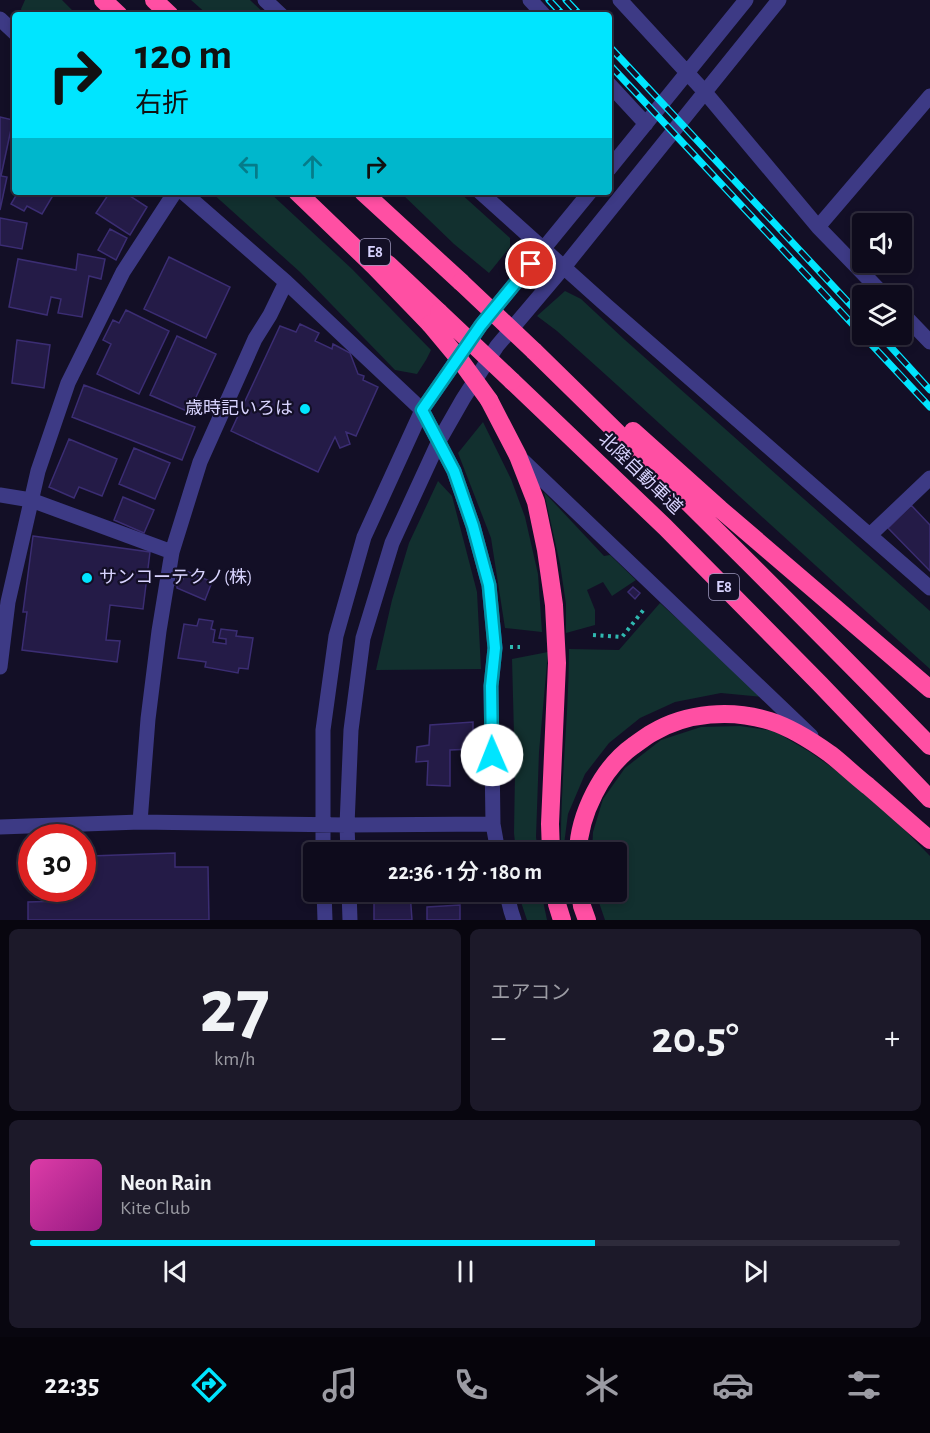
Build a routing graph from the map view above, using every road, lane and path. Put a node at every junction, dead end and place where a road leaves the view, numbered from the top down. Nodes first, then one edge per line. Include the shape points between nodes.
1 (94, 0) edge
2 (103, 0) edge
3 (154, 0) edge
4 (265, 0) edge
5 (530, 0) edge
6 (620, 0) edge
7 (746, 0) edge
8 (779, 0) edge
9 (107, 12) edge
10 (116, 12) edge
11 (167, 12) edge
12 (278, 12) edge
13 (541, 12) edge
14 (0, 19) edge
15 (12, 30) edge
16 (687, 72) junction
17 (612, 87) edge
18 (704, 91) junction
19 (930, 96) edge
20 (646, 124) junction
21 (612, 165) edge
22 (172, 195) edge
23 (186, 195) edge
24 (300, 195) edge
25 (313, 195) edge
26 (366, 195) edge
27 (483, 195) edge
28 (587, 195) edge
29 (818, 227) junction
30 (543, 248) junction
31 (564, 267) junction
32 (286, 282) junction
33 (874, 285) edge
34 (435, 318) junction
35 (912, 323) edge
36 (930, 342) edge
37 (535, 348) junction
38 (422, 410) junction
39 (439, 441) junction
40 (518, 456) junction
41 (930, 478) edge
42 (0, 495) edge
43 (31, 500) junction
44 (870, 535) junction
45 (172, 552) junction
46 (930, 588) edge
47 (645, 608) dead end
48 (593, 635) dead end
49 (0, 667) edge
50 (930, 689) edge
51 (930, 747) edge
52 (831, 754) junction
53 (930, 798) edge
54 (140, 822) junction
55 (493, 824) junction
56 (322, 825) junction
57 (347, 825) junction
58 (0, 827) edge
59 (930, 840) edge
60 (323, 842) edge
61 (348, 842) edge
62 (496, 842) edge
63 (551, 842) edge
64 (579, 842) edge
65 (324, 902) edge
66 (349, 902) edge
67 (509, 902) edge
68 (557, 902) edge
69 (581, 902) edge
70 (325, 920) edge
71 (350, 920) edge
72 (514, 920) edge
73 (562, 920) edge
74 (587, 920) edge

1 - 9 highway
2 - 10 highway
3 - 11 highway
4 - 12 street
5 - 13 street
6 - 16 street
7 - 16 street
8 - 18 street
14 - 15 street
16 - 18 street
16 - 20 street
17 - 20 street
18 - 29 street
18 - 31 street
19 - 29 street
20 - 21 street
22 - 43 street via 123,272 68,383
23 - 32 street
24 - 34 highway
25 - 34 highway, 北陸自動車道 / E8
26 - 37 highway, 北陸自動車道 / E8, bridge
27 - 30 street
28 - 30 street
29 - 33 street
30 - 31 street
30 - 38 street via 481,325
31 - 39 street via 497,346
31 - 44 street
32 - 38 street
32 - 45 street via 255,339 200,462
34 - 40 highway, bridge via 489,399
34 - 53 highway, 北陸自動車道 / E8, bridge via 512,381 674,536
35 - 36 street
37 - 50 highway
37 - 51 highway, 北陸自動車道 / E8
38 - 39 street
38 - 56 street via 364,537 336,636 323,730
39 - 55 street via 454,471 489,585 495,648 491,686
39 - 57 street via 392,543 363,638 351,730
40 - 52 street
40 - 63 highway via 536,502 554,605 557,663
41 - 44 street
42 - 43 street
43 - 45 street
43 - 49 street via 8,602
44 - 46 street
45 - 54 street via 148,718
47 - 48 path via 622,637
52 - 59 highway
52 - 64 highway via 772,722 742,715 710,714 680,720 627,750 607,773 592,797
54 - 56 street
54 - 58 street
55 - 57 street
55 - 62 street
56 - 57 street
56 - 60 street
57 - 61 street
65 - 70 street
66 - 71 street
67 - 72 street
68 - 73 highway
69 - 74 highway

